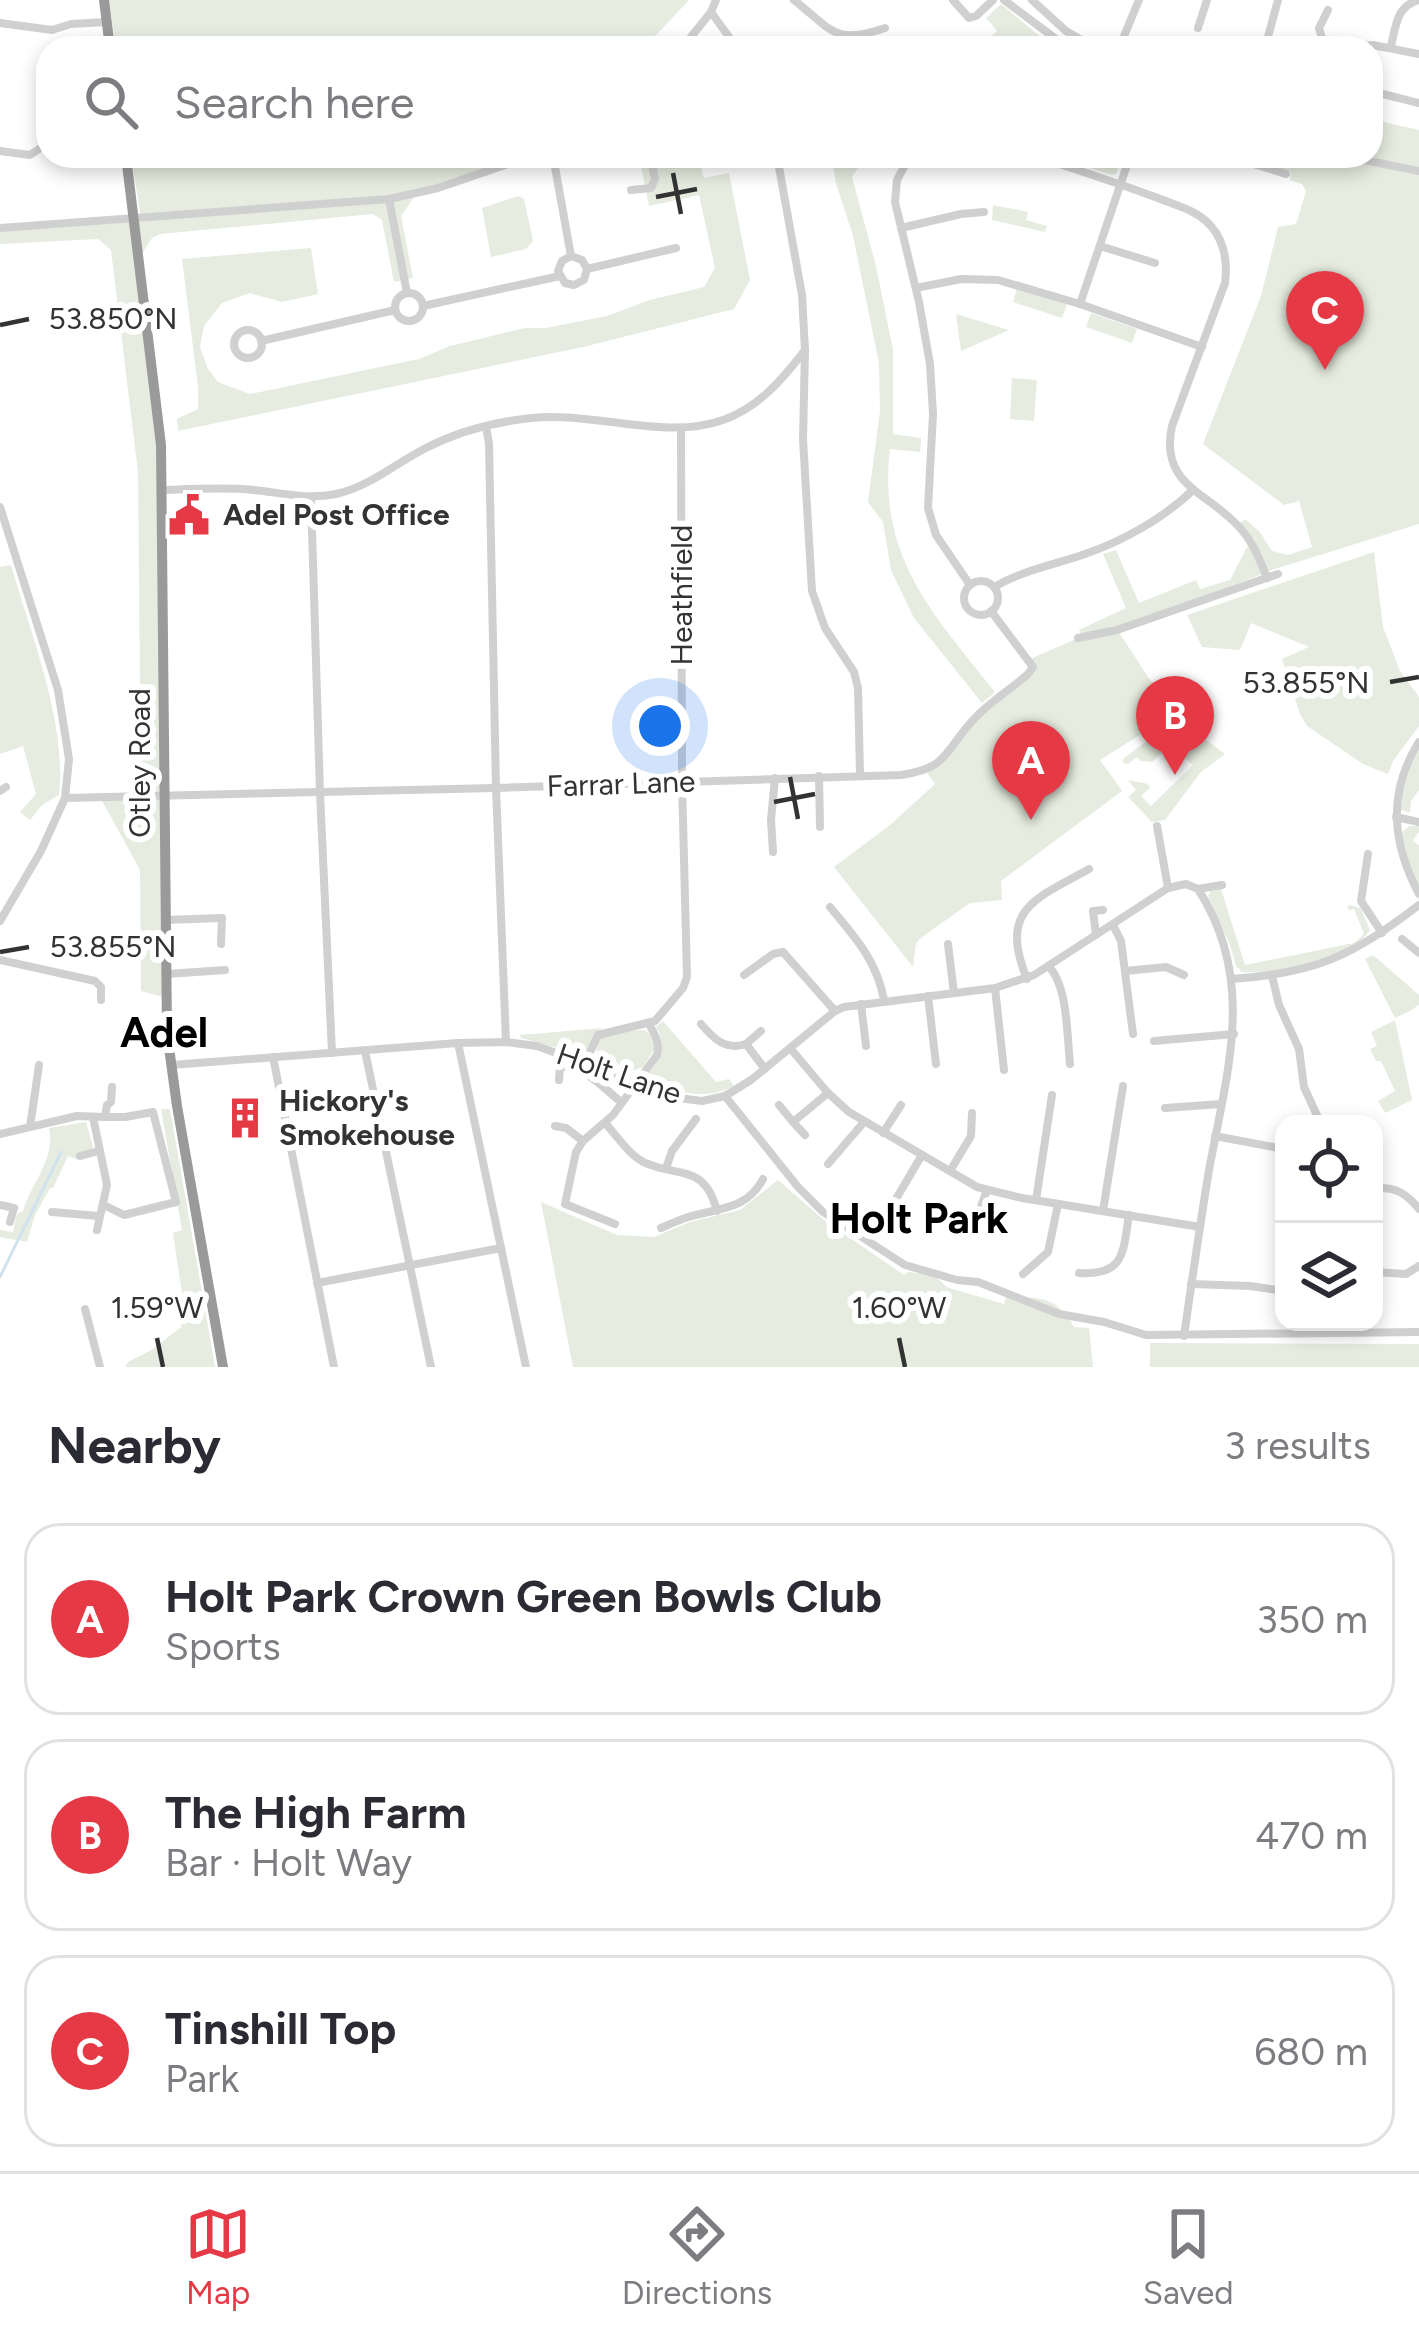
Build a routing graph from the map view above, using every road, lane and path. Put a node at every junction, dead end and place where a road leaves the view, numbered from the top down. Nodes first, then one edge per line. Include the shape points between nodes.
1 (104, 0) edge
2 (716, 0) edge
3 (794, 0) edge
4 (953, 0) edge
5 (994, 0) edge
6 (1004, 0) edge
7 (1033, 0) edge
8 (1139, 0) edge
9 (1207, 0) edge
10 (1278, 0) edge
11 (1418, 0) edge
12 (1398, 4) edge
13 (1328, 10) dead end
14 (711, 12) junction
15 (106, 22) junction
16 (0, 23) edge
17 (885, 28) dead end
18 (1198, 28) dead end
19 (108, 36) edge
20 (693, 36) edge
21 (728, 36) edge
22 (1052, 36) edge
23 (1075, 36) edge
24 (1125, 36) edge
25 (1268, 36) edge
26 (1318, 36) edge
27 (1383, 47) edge
28 (1391, 47) junction
29 (1419, 54) edge
30 (1383, 94) edge
31 (1419, 103) edge
32 (0, 151) edge
33 (36, 151) edge
34 (1383, 164) edge
35 (128, 168) edge
36 (496, 168) edge
37 (555, 168) edge
38 (653, 168) edge
39 (779, 168) edge
40 (901, 168) edge
41 (1073, 168) edge
42 (1126, 168) edge
43 (1267, 168) edge
44 (1419, 171) edge
45 (1286, 174) dead end
46 (1120, 183) junction
47 (631, 190) dead end
48 (389, 199) junction
49 (984, 212) dead end
50 (134, 218) junction
51 (0, 228) edge
52 (901, 228) junction
53 (1100, 245) junction
54 (676, 248) dead end
55 (571, 256) junction
56 (1155, 263) dead end
57 (587, 269) junction
58 (560, 276) junction
59 (916, 289) junction
60 (407, 293) junction
61 (1080, 304) junction
62 (424, 306) junction
63 (395, 310) junction
64 (261, 341) dead end
65 (1202, 346) junction
66 (805, 350) junction
67 (786, 374) junction
68 (804, 384) junction
69 (486, 426) junction
70 (681, 428) junction
71 (163, 490) junction
72 (1193, 490) junction
73 (311, 497) junction
74 (0, 507) edge
75 (1278, 574) dead end
76 (1267, 578) junction
77 (970, 585) junction
78 (994, 587) junction
79 (991, 611) junction
80 (1078, 638) dead end
81 (1419, 742) edge
82 (860, 775) junction
83 (819, 776) junction
84 (775, 778) junction
85 (682, 782) junction
86 (496, 788) junction
87 (320, 793) junction
88 (165, 795) junction
89 (65, 798) junction
90 (1396, 818) junction
91 (1419, 822) edge
92 (820, 826) dead end
93 (1156, 826) dead end
94 (773, 852) dead end
95 (1368, 854) dead end
96 (1089, 869) dead end
97 (1222, 885) dead end
98 (1168, 889) junction
99 (1198, 890) junction
100 (1419, 894) edge
101 (0, 896) edge
102 (11, 902) junction
103 (1419, 905) edge
104 (830, 907) dead end
105 (1103, 910) dead end
106 (165, 920) junction
107 (0, 921) edge
108 (1113, 925) junction
109 (1382, 933) junction
110 (1096, 935) junction
111 (1402, 939) dead end
112 (221, 944) dead end
113 (948, 944) dead end
114 (1419, 953) edge
115 (0, 960) edge
116 (1048, 966) junction
117 (225, 970) dead end
118 (1126, 971) junction
119 (166, 974) junction
120 (743, 975) dead end
121 (1184, 975) dead end
122 (1272, 976) junction
123 (1027, 979) junction
124 (1232, 979) junction
125 (995, 988) junction
126 (954, 993) junction
127 (928, 996) junction
128 (101, 1000) dead end
129 (884, 1000) junction
130 (862, 1004) junction
131 (835, 1011) junction
132 (649, 1024) junction
133 (701, 1024) dead end
134 (761, 1031) dead end
135 (1133, 1034) dead end
136 (1234, 1034) junction
137 (1154, 1041) dead end
138 (506, 1042) junction
139 (458, 1043) junction
140 (746, 1044) junction
141 (866, 1046) dead end
142 (790, 1048) junction
143 (364, 1051) junction
144 (332, 1053) junction
145 (273, 1057) junction
146 (585, 1063) junction
147 (936, 1064) dead end
148 (1070, 1064) dead end
149 (39, 1065) dead end
150 (170, 1065) junction
151 (765, 1069) junction
152 (1004, 1070) dead end
153 (559, 1080) dead end
154 (634, 1082) junction
155 (1123, 1086) dead end
156 (112, 1087) dead end
157 (828, 1093) junction
158 (1052, 1095) dead end
159 (725, 1096) junction
160 (621, 1102) junction
161 (1221, 1104) junction
162 (779, 1105) dead end
163 (901, 1105) dead end
164 (1165, 1108) dead end
165 (972, 1113) dead end
166 (1317, 1115) edge
167 (93, 1117) junction
168 (105, 1117) junction
169 (696, 1119) dead end
170 (794, 1122) junction
171 (864, 1122) junction
172 (604, 1123) junction
173 (30, 1126) junction
174 (555, 1126) dead end
175 (883, 1133) junction
176 (0, 1134) edge
177 (805, 1135) dead end
178 (1215, 1136) junction
179 (583, 1141) junction
180 (1275, 1147) edge
181 (99, 1151) junction
182 (922, 1155) junction
183 (80, 1156) dead end
184 (828, 1164) dead end
185 (666, 1168) junction
186 (950, 1171) junction
187 (763, 1179) dead end
188 (1383, 1189) edge
189 (987, 1190) junction
190 (1036, 1200) junction
191 (893, 1204) dead end
192 (1058, 1204) junction
193 (0, 1205) edge
194 (104, 1205) junction
195 (1419, 1208) edge
196 (717, 1211) junction
197 (1103, 1211) junction
198 (52, 1212) dead end
199 (1129, 1215) junction
200 (98, 1216) junction
201 (10, 1222) dead end
202 (615, 1224) dead end
203 (959, 1226) dead end
204 (1200, 1227) junction
205 (661, 1228) dead end
206 (97, 1230) dead end
207 (501, 1248) junction
208 (1419, 1265) edge
209 (410, 1266) junction
210 (1383, 1272) edge
211 (1079, 1273) dead end
212 (1023, 1274) dead end
213 (317, 1283) junction
214 (1191, 1284) junction
215 (1275, 1290) edge
216 (86, 1310) dead end
217 (1419, 1332) edge
218 (1184, 1336) junction
219 (100, 1367) edge
220 (223, 1367) edge
221 (334, 1367) edge
222 (431, 1367) edge
223 (526, 1367) edge

1 - 15 highway
2 - 14 street
3 - 17 street via 842,35
4 - 5 street via 969,18
6 - 22 street
7 - 23 street
8 - 24 street
9 - 18 street
10 - 25 street
11 - 12 street
12 - 28 street
13 - 26 street via 1314,28
14 - 20 street
14 - 21 street
15 - 16 street via 52,30
15 - 19 highway
27 - 28 street
28 - 29 street
30 - 31 street
32 - 33 street
34 - 44 street
35 - 50 highway, Otley Road
36 - 48 street
37 - 55 street
38 - 47 street via 651,188
39 - 66 street
40 - 52 street
41 - 46 street
42 - 46 street
43 - 45 street
46 - 53 street
46 - 65 street via 1190,210 1218,236 1226,283
48 - 50 street
48 - 60 street
49 - 52 street
50 - 51 street
50 - 71 highway, Otley Road
52 - 59 street
53 - 56 street
53 - 61 street
54 - 57 street
55 - 57 street
55 - 58 street
57 - 58 street via 574,285
58 - 62 street
59 - 61 street via 998,280
59 - 77 street via 932,386 928,508
60 - 62 street
60 - 63 street
61 - 65 street
62 - 63 street via 409,322
63 - 64 street
65 - 72 street via 1169,437 1172,464
66 - 67 street
66 - 68 street
67 - 68 street
67 - 70 street via 747,409
68 - 82 street via 812,591 854,672
69 - 70 street via 557,416
69 - 73 street via 424,449 359,487
69 - 86 street
70 - 85 street, Heathfield
71 - 73 street
71 - 88 highway, Otley Road
72 - 76 street via 1243,530
72 - 78 street via 1102,547
73 - 87 street
74 - 89 street via 58,689 70,759
75 - 76 street
76 - 80 street
77 - 78 street
77 - 79 street via 970,610
78 - 79 street
79 - 82 street, Farrar Lane via 1033,667 1028,674 926,771
81 - 90 street
82 - 83 street, Farrar Lane
83 - 84 street, Farrar Lane
83 - 92 street
84 - 85 street, Farrar Lane
84 - 94 street
85 - 86 street, Farrar Lane
85 - 132 street, Heathfield via 687,977
86 - 87 street, Farrar Lane
86 - 138 street
87 - 88 street, Farrar Lane
87 - 144 street
88 - 89 street, Farrar Lane
88 - 106 highway, Otley Road
89 - 102 street
90 - 91 street
90 - 100 street via 1404,867
93 - 98 street
95 - 109 street via 1361,901
96 - 123 street via 1025,908 1017,928
97 - 99 street
98 - 99 street
98 - 108 street
99 - 124 street via 1216,920
101 - 102 street
102 - 107 street
103 - 109 street
104 - 129 street via 870,956
105 - 110 street via 1093,911
106 - 112 street via 222,918
106 - 119 highway, Otley Road
108 - 110 street
108 - 118 street
109 - 122 street via 1344,956
110 - 116 street
111 - 114 street
113 - 126 street
115 - 128 street via 95,981
116 - 123 street
116 - 148 street via 1061,989
117 - 119 street
118 - 121 street
118 - 135 street
119 - 150 highway, Otley Road
120 - 131 street via 783,952
122 - 124 street
122 - 166 street
123 - 125 street
124 - 136 street
125 - 126 street
125 - 152 street
126 - 127 street
127 - 129 street
127 - 147 street
129 - 130 street
130 - 131 street
130 - 141 street
131 - 142 street
132 - 146 street via 598,1035
132 - 154 street via 659,1046
133 - 140 street via 723,1044
134 - 140 street
136 - 137 street
136 - 161 street
138 - 139 street, Holt Lane
138 - 146 street, Holt Lane
139 - 143 street, Holt Lane
139 - 207 street
140 - 151 street
142 - 151 street
142 - 157 street
143 - 144 street, Holt Lane
143 - 209 street
144 - 145 street, Holt Lane
145 - 150 street, Holt Lane
145 - 213 street
146 - 154 street, Holt Lane
149 - 173 street
150 - 220 highway, Otley Road
151 - 159 street
153 - 160 street via 560,1066 572,1067
154 - 159 street, Holt Lane via 680,1098
154 - 160 street
155 - 197 street
156 - 168 street
157 - 170 street
157 - 171 street
158 - 190 street
159 - 218 street, Holt Lane via 823,1212 905,1264 1059,1315
160 - 172 street
161 - 164 street
161 - 178 street
162 - 170 street
163 - 175 street
165 - 186 street via 971,1136
167 - 168 street
167 - 173 street
167 - 181 street
168 - 194 street via 153,1112 176,1202 124,1215
169 - 185 street
170 - 177 street
171 - 175 street
171 - 184 street
172 - 179 street
172 - 185 street via 638,1158
173 - 176 street
174 - 179 street
175 - 182 street
178 - 180 street
178 - 204 street
179 - 202 street via 566,1204
181 - 183 street
181 - 194 street
182 - 186 street
182 - 191 street
185 - 196 street via 695,1177
186 - 189 street
187 - 196 street via 740,1205
188 - 195 street
189 - 190 street
189 - 203 street via 980,1209
190 - 192 street
192 - 197 street
192 - 212 street via 1048,1252
193 - 201 street via 14,1208
194 - 200 street
196 - 205 street
197 - 199 street
198 - 200 street
199 - 204 street
199 - 211 street via 1118,1263
200 - 206 street
204 - 214 street
207 - 209 street
207 - 223 street
208 - 210 street via 1406,1274
209 - 213 street
209 - 222 street
213 - 221 street
214 - 215 street
214 - 218 street
216 - 219 street
217 - 218 street, Holt Lane

